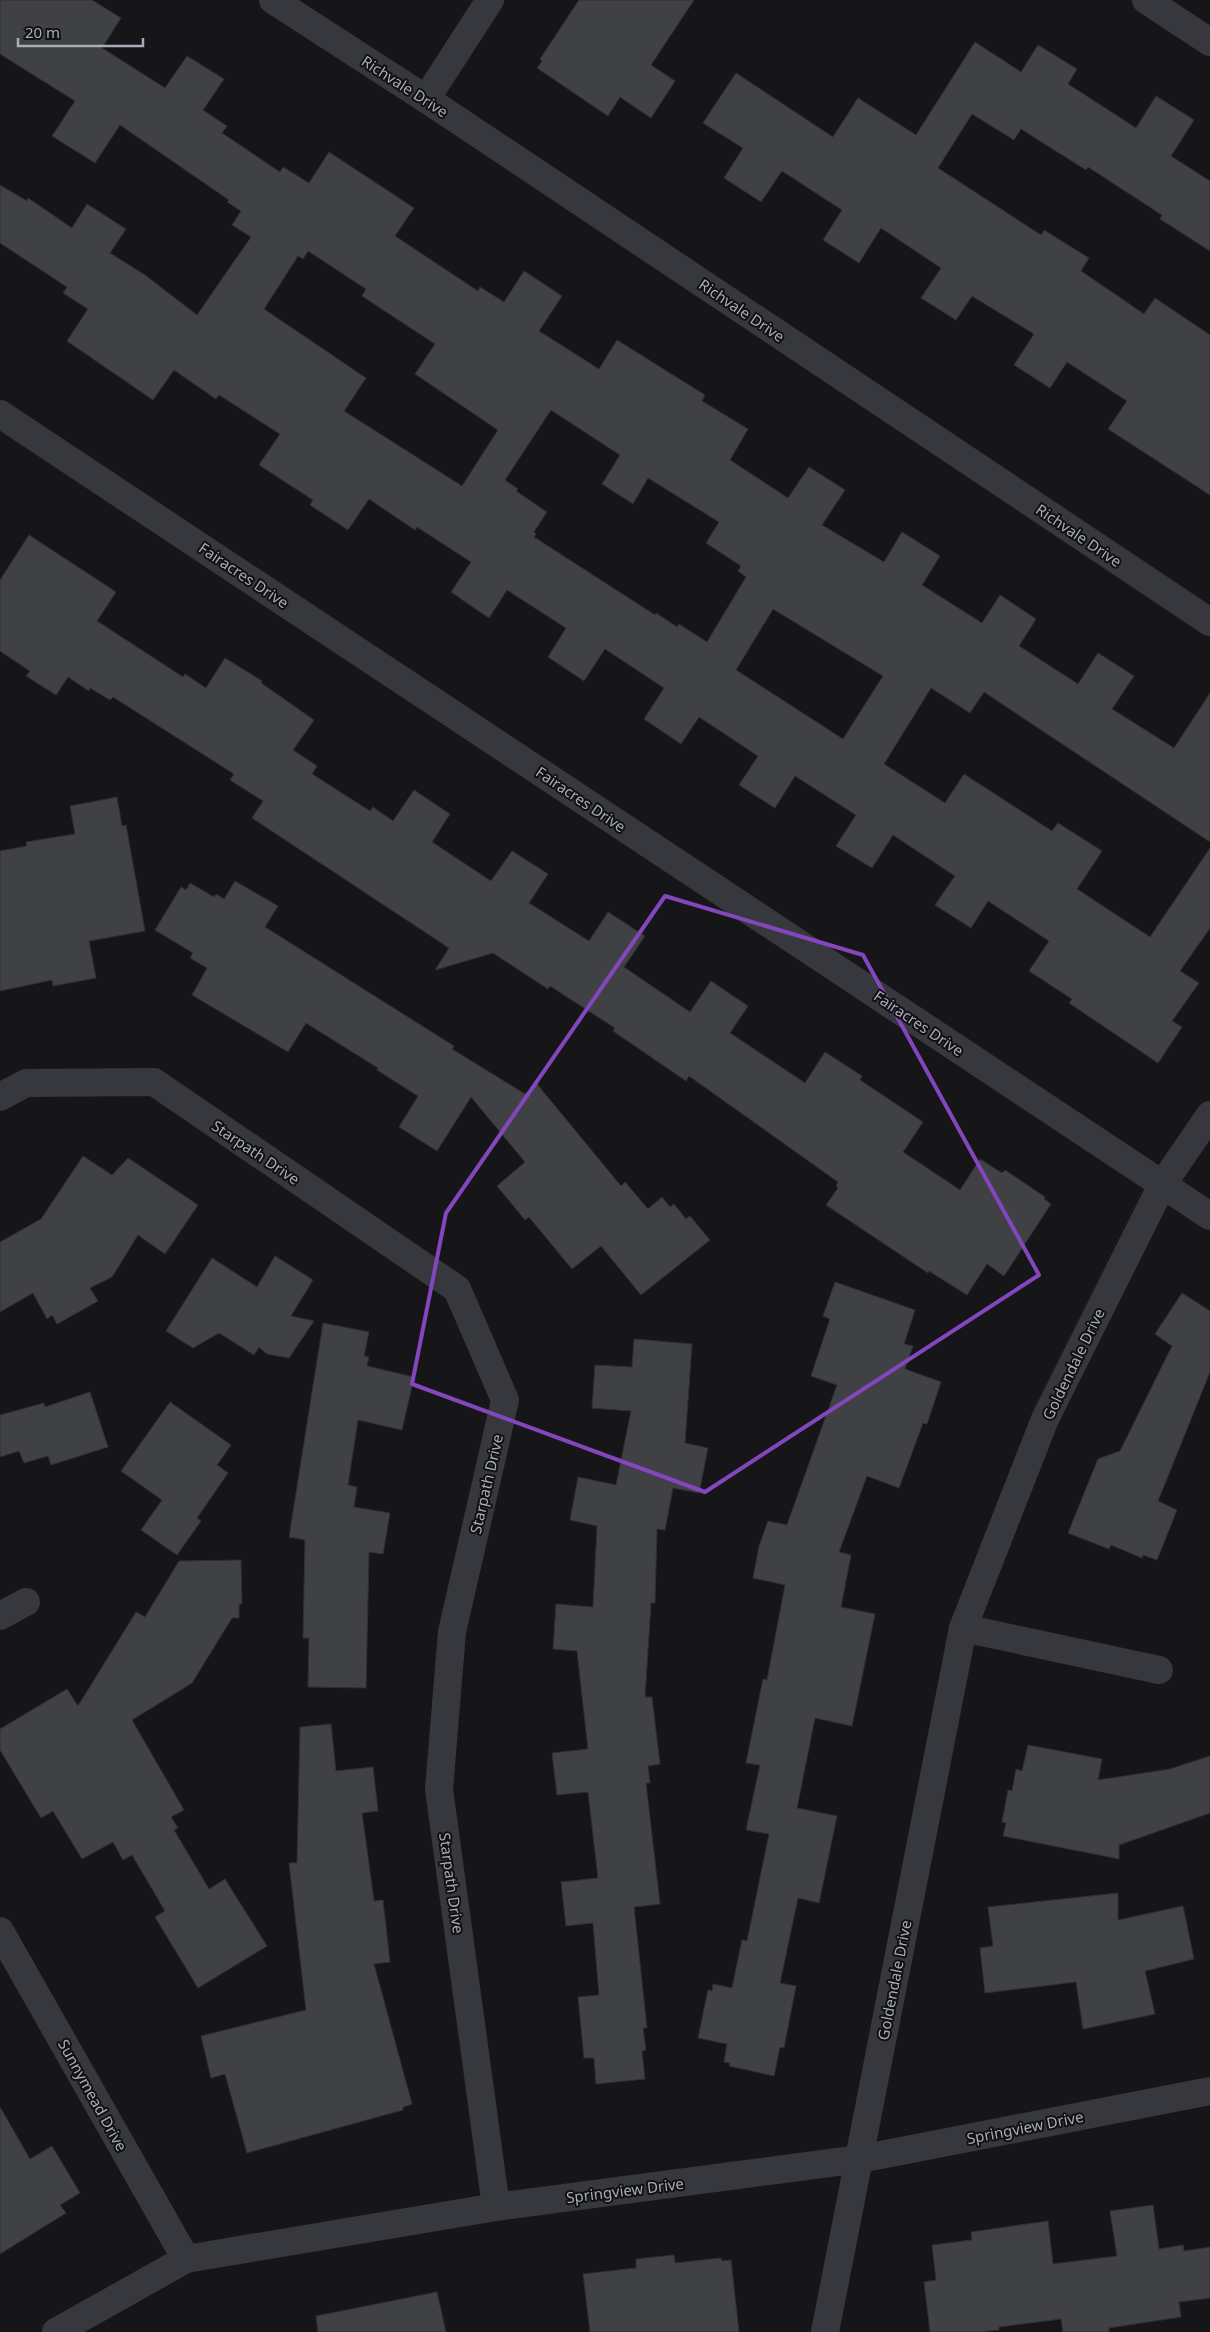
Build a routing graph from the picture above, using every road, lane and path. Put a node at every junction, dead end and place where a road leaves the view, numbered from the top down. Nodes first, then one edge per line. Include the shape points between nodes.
1 (273, 0) edge
2 (490, 0) edge
3 (1146, 0) edge
4 (1210, 42) edge
5 (426, 100) junction
6 (0, 414) edge
7 (1210, 622) edge
8 (0, 1097) edge
9 (1210, 1115) edge
10 (1162, 1185) junction
11 (1210, 1216) edge
12 (26, 1602) dead end
13 (0, 1616) edge
14 (962, 1628) junction
15 (1159, 1670) dead end
16 (0, 1931) edge
17 (1210, 2091) edge
18 (860, 2159) junction
19 (496, 2207) junction
20 (186, 2260) junction
21 (56, 2332) edge
22 (825, 2332) edge

1 - 5 street, Richvale Drive
2 - 5 street
3 - 4 street
5 - 7 street, Richvale Drive
6 - 10 street, Fairacres Drive
8 - 19 street, Starpath Drive via 26,1082 154,1082 457,1289 505,1400 452,1632 439,1789
9 - 10 street, Goldendale Drive
10 - 11 street, Fairacres Drive
10 - 14 street, Goldendale Drive via 1045,1419
12 - 13 street
14 - 15 street
14 - 18 street, Goldendale Drive
16 - 20 street, Sunnymead Drive
17 - 18 street, Springview Drive
18 - 19 street, Springview Drive
18 - 22 street, Goldendale Drive
19 - 20 street, Springview Drive
20 - 21 street, Springview Drive

